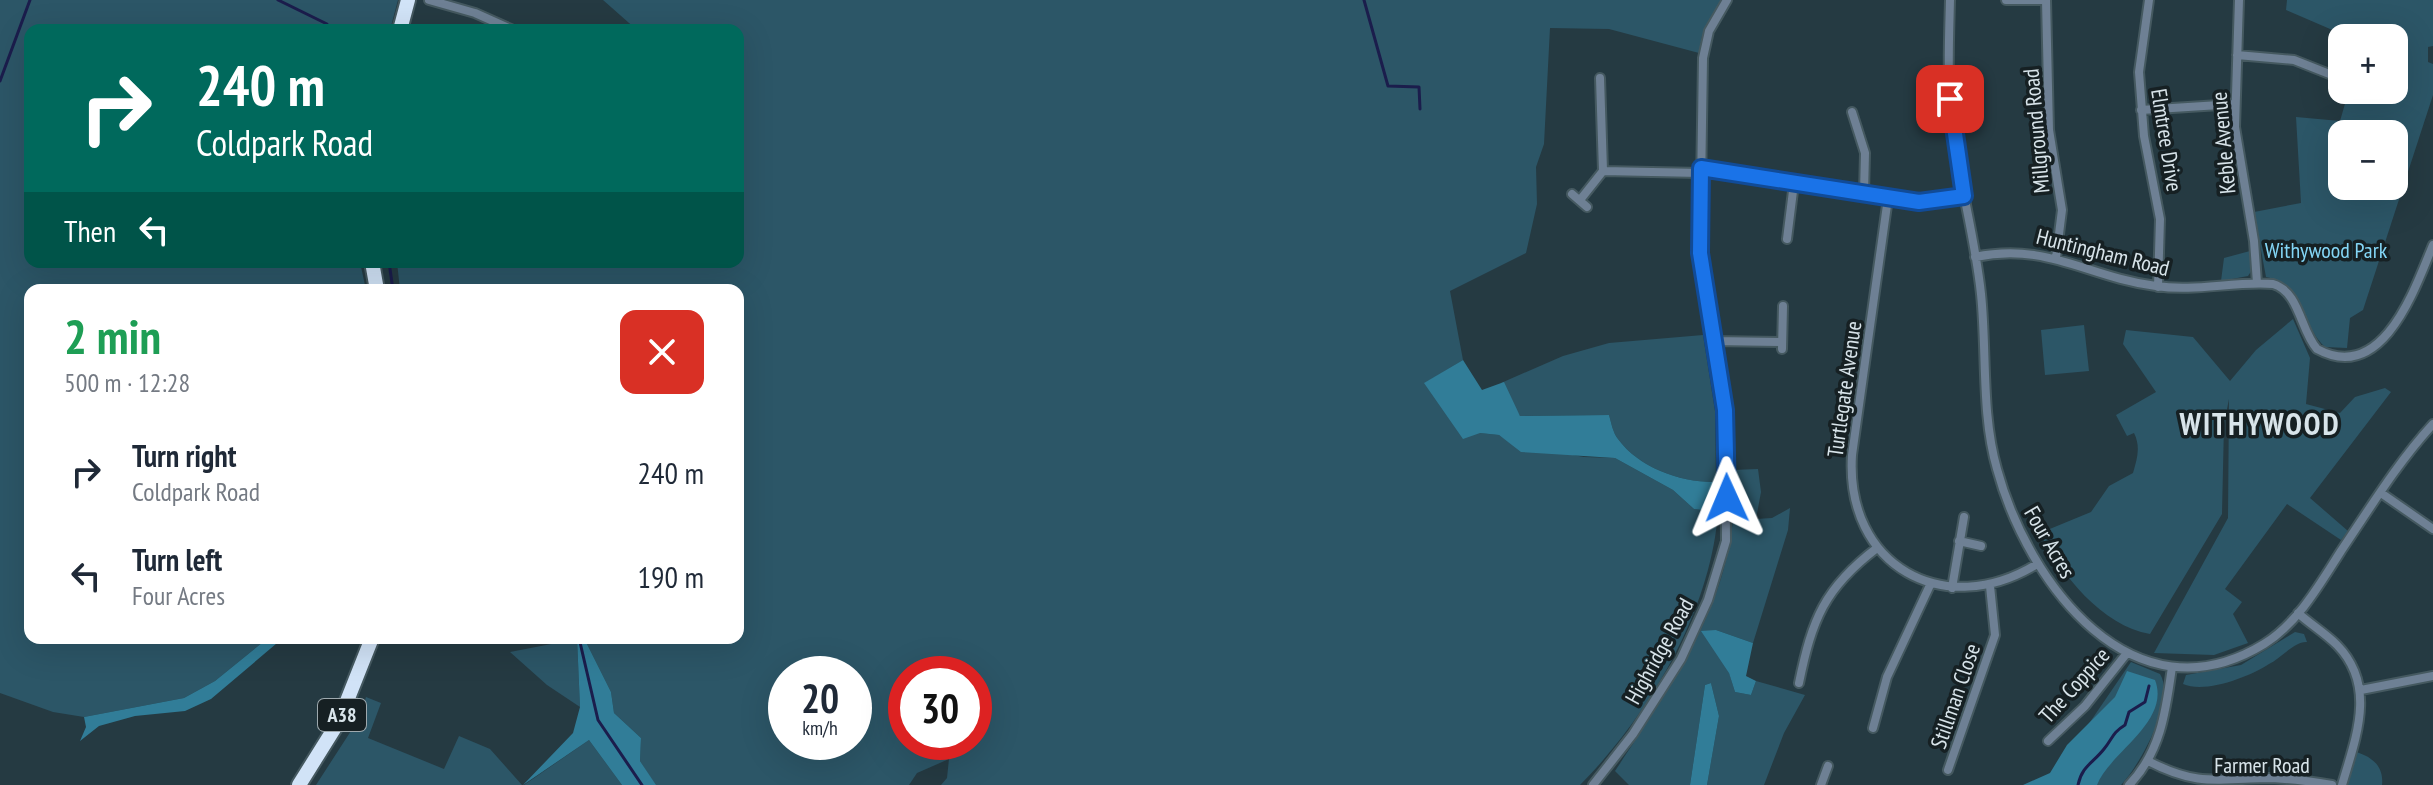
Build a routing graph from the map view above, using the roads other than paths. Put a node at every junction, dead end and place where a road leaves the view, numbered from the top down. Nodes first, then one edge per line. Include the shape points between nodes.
1 (408, 0) edge
2 (429, 0) edge
3 (1727, 0) edge
4 (1950, 0) edge
5 (2006, 0) edge
6 (2046, 0) edge
7 (2149, 0) edge
8 (2239, 0) edge
9 (402, 24) edge
10 (500, 24) edge
11 (2237, 55) junction
12 (2328, 73) edge
13 (1600, 78) dead end
14 (2235, 104) junction
15 (2141, 110) junction
16 (1852, 112) dead end
17 (1701, 170) junction
18 (1603, 171) junction
19 (1794, 183) junction
20 (1864, 193) junction
21 (1964, 196) junction
22 (1888, 198) junction
23 (1579, 201) dead end
24 (1787, 239) dead end
25 (2433, 245) edge
26 (1975, 257) junction
27 (2056, 258) junction
28 (2257, 283) junction
29 (2158, 287) junction
30 (1783, 306) dead end
31 (1713, 341) junction
32 (2433, 424) edge
33 (2381, 493) junction
34 (1964, 517) dead end
35 (2433, 529) edge
36 (1959, 541) junction
37 (1981, 546) dead end
38 (1877, 548) junction
39 (2037, 564) junction
40 (1931, 583) junction
41 (1990, 586) junction
42 (1952, 588) junction
43 (2298, 613) junction
44 (370, 644) edge
45 (2127, 653) junction
46 (2172, 667) junction
47 (2433, 676) edge
48 (1799, 683) dead end
49 (2361, 690) junction
50 (1868, 699) dead end
51 (1879, 702) junction
52 (1873, 728) dead end
53 (2048, 741) dead end
54 (2148, 761) junction
55 (1828, 766) dead end
56 (1948, 770) dead end
57 (299, 785) edge
58 (1593, 785) edge
59 (1821, 785) edge
60 (2129, 785) edge
61 (2332, 785) edge
62 (2342, 785) edge

1 - 9 highway
2 - 10 street
3 - 17 street, Highridge Road via 1704,45
4 - 21 street, Four Acres via 1951,120
5 - 6 street
6 - 27 street, Millground Road via 2049,130 2062,210
7 - 15 street, Elmtree Drive via 2140,61
8 - 11 street, Keble Avenue
11 - 12 street via 2294,60
11 - 14 street, Keble Avenue
13 - 18 street
14 - 15 street
14 - 28 street, Keble Avenue
15 - 29 street, Elmtree Drive via 2160,219
16 - 20 street via 1865,153
17 - 18 street
17 - 19 street
17 - 31 street, Highridge Road via 1700,253
18 - 23 street
19 - 20 street
19 - 24 street
20 - 22 street
21 - 22 street via 1919,202
21 - 26 street, Four Acres
22 - 38 street, Turtlegate Avenue via 1851,474 1856,509
25 - 28 street via 2394,329 2372,347 2339,356 2312,344 2284,289
26 - 27 street, Huntingham Road via 2015,251
26 - 39 street, Four Acres via 1993,450 2009,506
27 - 29 street, Huntingham Road
28 - 29 street, Huntingham Road
30 - 31 street via 1782,345
31 - 58 street, Highridge Road via 1725,410 1726,541 1708,600 1681,659
32 - 33 street, Four Acres
33 - 35 street
33 - 43 street, Four Acres
34 - 36 street
36 - 37 street
36 - 42 street
38 - 40 street, Turtlegate Avenue via 1901,569
38 - 48 street via 1839,581 1820,608
39 - 41 street, Turtlegate Avenue
39 - 45 street, Four Acres via 2087,624
40 - 42 street, Turtlegate Avenue
40 - 51 street
41 - 42 street, Turtlegate Avenue
41 - 56 street, Stillman Close via 1995,635
43 - 46 street, Four Acres via 2281,632 2245,654
43 - 49 street via 2337,645
44 - 57 highway, A38 via 339,721
45 - 46 street, Four Acres
45 - 53 street, The Coppice
46 - 54 street via 2161,732
47 - 49 street
49 - 62 street via 2361,717
50 - 51 street
51 - 52 street
54 - 60 street
54 - 61 street, Farmer Road via 2202,783 2276,778
55 - 59 street

